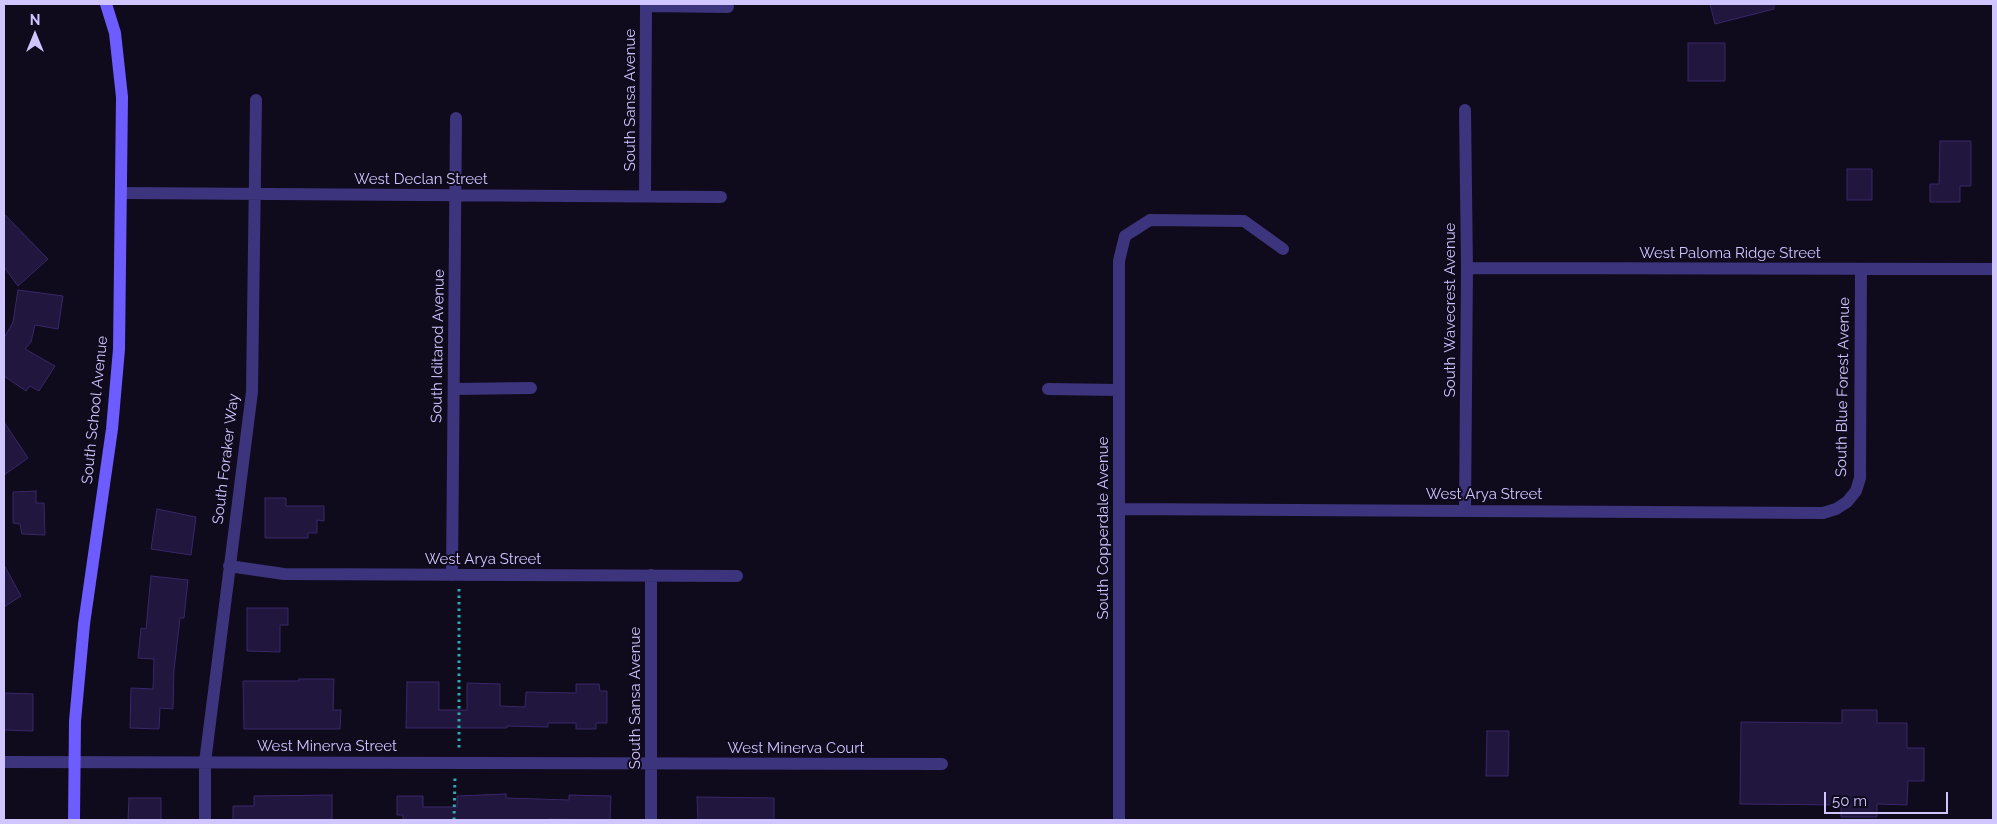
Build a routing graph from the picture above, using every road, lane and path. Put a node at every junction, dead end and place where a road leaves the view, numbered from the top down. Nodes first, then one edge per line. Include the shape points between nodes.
1 (106, 4) edge
2 (646, 5) edge
3 (728, 7) dead end
4 (256, 100) dead end
5 (1465, 110) dead end
6 (456, 118) dead end
7 (121, 193) junction
8 (254, 194) junction
9 (455, 196) junction
10 (645, 196) junction
11 (721, 197) dead end
12 (1283, 249) dead end
13 (1467, 268) junction
14 (1861, 269) junction
15 (1993, 269) edge
16 (531, 388) dead end
17 (454, 389) junction
18 (1048, 389) dead end
19 (1119, 390) junction
20 (1847, 502) joint
21 (1119, 509) junction
22 (1465, 510) junction
23 (229, 566) junction
24 (452, 574) junction
25 (651, 575) junction
26 (737, 576) dead end
27 (458, 589) dead end
28 (4, 762) edge
29 (74, 762) junction
30 (205, 762) junction
31 (459, 763) junction
32 (651, 763) junction
33 (942, 764) dead end
34 (74, 820) edge
35 (205, 820) edge
36 (454, 820) edge
37 (651, 820) edge
38 (1119, 820) edge

1 - 7 street, South School Avenue via 115,33 121,78
2 - 3 street
2 - 10 street, South Sansa Avenue
4 - 8 street, South Foraker Way
5 - 13 street, South Wavecrest Avenue
6 - 9 street, South Iditarod Avenue
7 - 8 street, West Declan Street
7 - 29 street, South School Avenue via 119,349 112,429 84,624
8 - 9 street, West Declan Street
8 - 23 street, South Foraker Way via 252,392
9 - 10 street, West Declan Street
9 - 17 street, South Iditarod Avenue
10 - 11 street, West Declan Street
12 - 19 street, South Copperdale Avenue via 1244,221 1150,220 1125,236 1119,261
13 - 14 street, West Paloma Ridge Street
13 - 22 street, South Wavecrest Avenue
14 - 15 street, West Paloma Ridge Street
14 - 20 street, South Blue Forest Avenue via 1860,478 1856,491
16 - 17 street
17 - 24 street, South Iditarod Avenue
18 - 19 street
19 - 21 street, South Copperdale Avenue
20 - 22 street, West Arya Street via 1823,513
21 - 22 street, West Arya Street
21 - 38 street, South Copperdale Avenue
23 - 24 street, West Arya Street via 284,574
23 - 30 street, South Foraker Way
24 - 25 street, West Arya Street
25 - 26 street, West Arya Street
25 - 32 street, South Sansa Avenue
27 - 31 path
28 - 29 street, West Minerva Street
29 - 30 street, West Minerva Street
29 - 34 street, South School Avenue
30 - 31 street, West Minerva Street
30 - 35 street, South Foraker Way
31 - 32 street, West Minerva Street
31 - 36 path via 454,778
32 - 33 street, West Minerva Court
32 - 37 street, South Sansa Avenue

